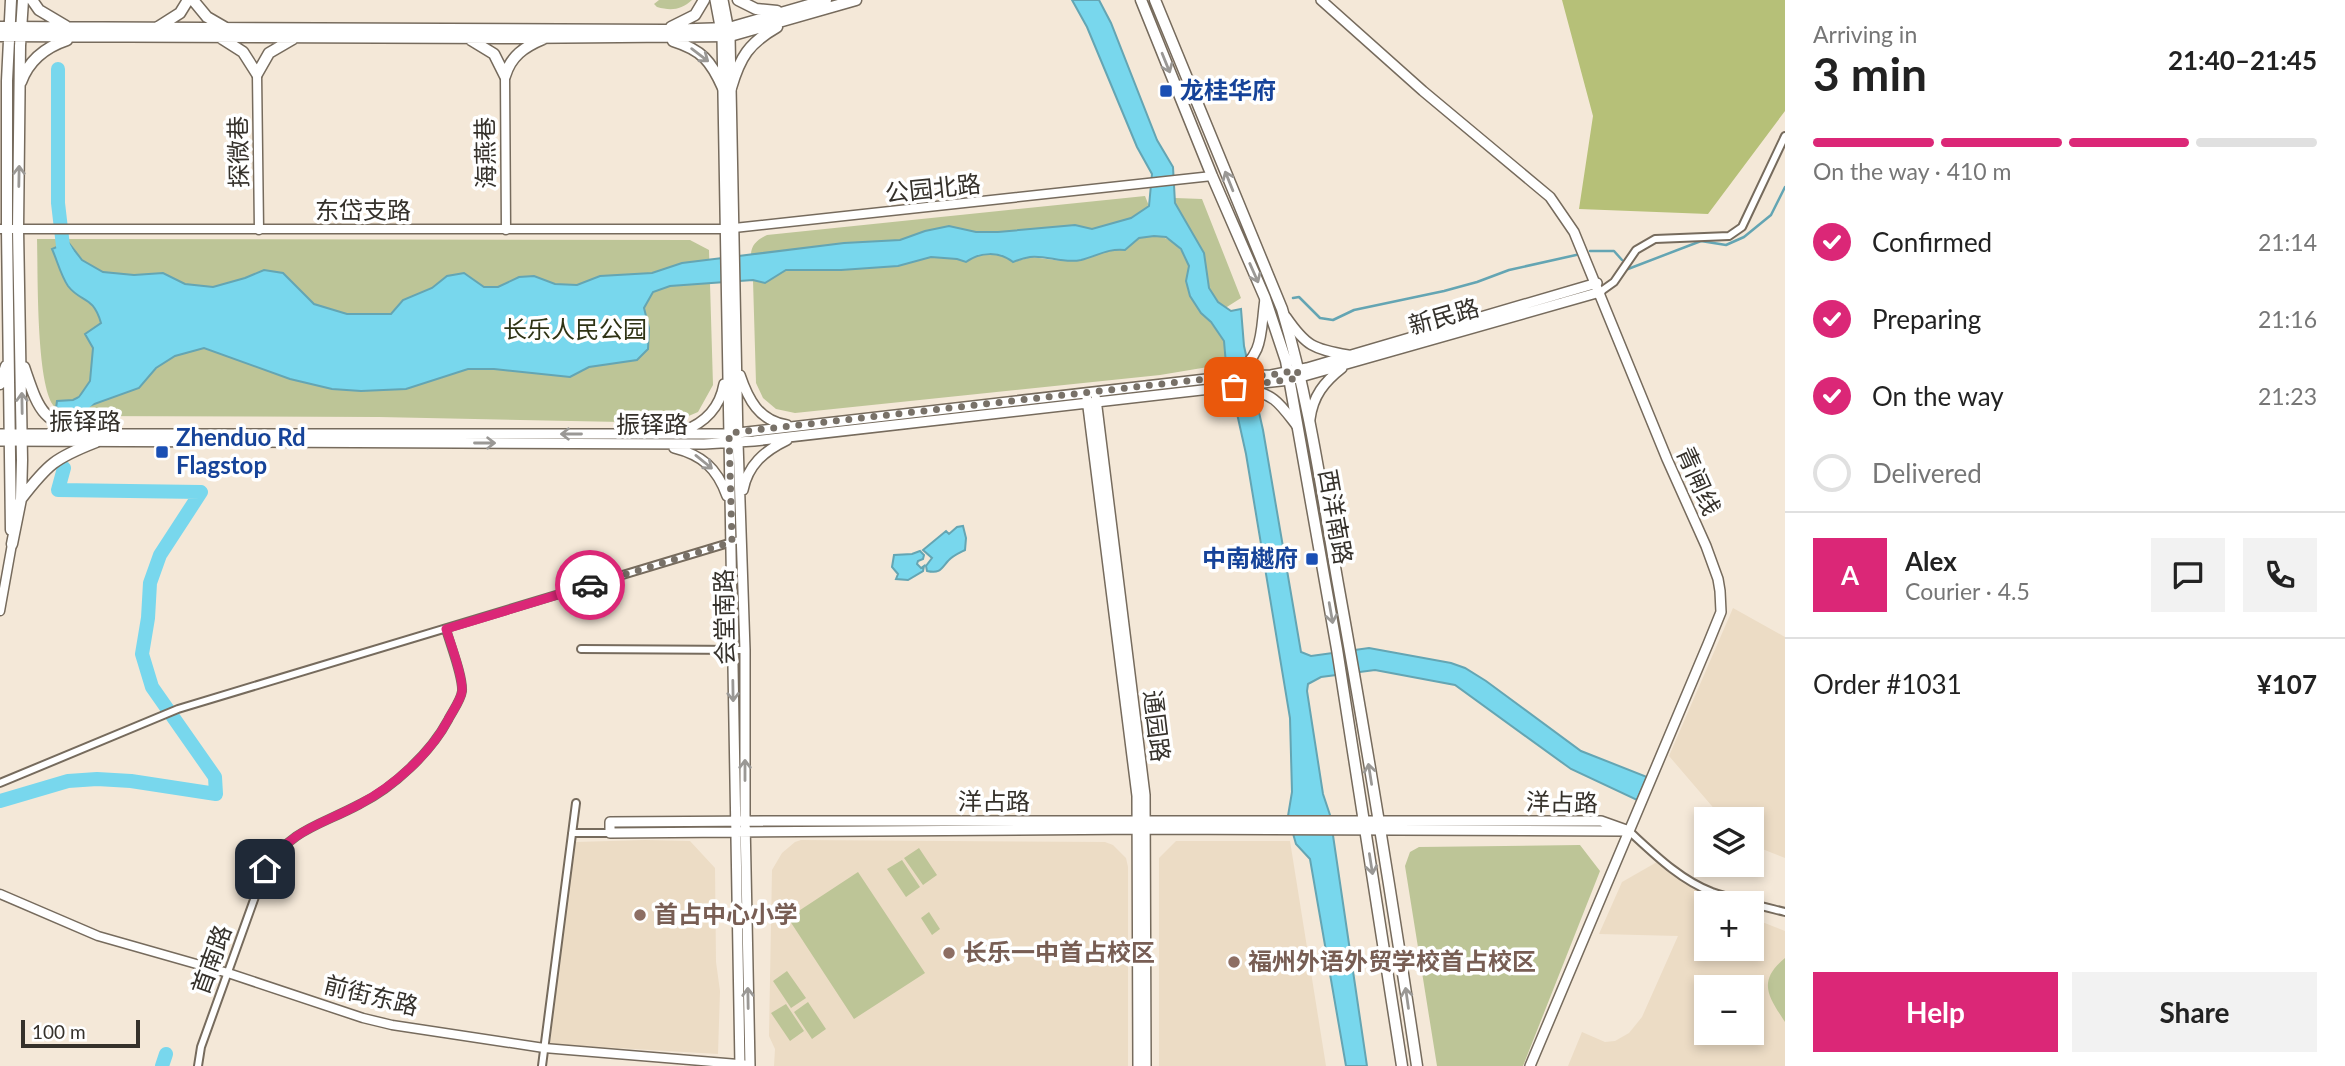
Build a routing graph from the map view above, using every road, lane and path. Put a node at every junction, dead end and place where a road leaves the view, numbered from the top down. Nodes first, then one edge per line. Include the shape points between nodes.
1 (11, 0) edge
2 (23, 0) edge
3 (32, 0) edge
4 (191, 0) edge
5 (704, 0) edge
6 (715, 0) edge
7 (723, 0) edge
8 (738, 0) edge
9 (826, 0) edge
10 (856, 0) edge
11 (1141, 0) edge
12 (1155, 0) edge
13 (1321, 0) edge
14 (794, 14) junction
15 (154, 29) junction
16 (10, 32) edge
17 (725, 32) junction
18 (75, 33) junction
19 (223, 33) junction
20 (663, 34) junction
21 (296, 37) junction
22 (467, 38) junction
23 (546, 38) junction
24 (0, 65) edge
25 (257, 74) junction
26 (505, 76) junction
27 (7, 81) junction
28 (20, 86) junction
29 (727, 88) junction
30 (1785, 136) edge
31 (1212, 176) junction
32 (3, 229) edge
33 (18, 229) junction
34 (729, 229) junction
35 (259, 230) junction
36 (506, 230) junction
37 (1598, 288) junction
38 (1265, 298) junction
39 (1282, 309) junction
40 (8, 359) junction
41 (21, 359) junction
42 (1348, 360) junction
43 (732, 364) junction
44 (1294, 375) junction
45 (1232, 376) junction
46 (0, 384) edge
47 (1234, 387) junction
48 (1091, 398) junction
49 (1304, 427) junction
50 (799, 431) junction
51 (664, 433) junction
52 (92, 437) junction
53 (5, 438) edge
54 (22, 438) junction
55 (733, 438) junction
56 (658, 444) junction
57 (0, 494) edge
58 (21, 499) junction
59 (741, 502) junction
60 (730, 504) junction
61 (10, 511) junction
62 (742, 539) junction
63 (732, 542) junction
64 (12, 544) junction
65 (0, 611) edge
66 (446, 629) junction
67 (581, 649) dead end
68 (732, 650) junction
69 (745, 650) junction
70 (0, 783) edge
71 (576, 803) dead end
72 (740, 821) junction
73 (1142, 825) junction
74 (1365, 826) junction
75 (1379, 826) junction
76 (1629, 831) junction
77 (572, 832) junction
78 (740, 832) junction
79 (610, 833) junction
80 (0, 894) edge
81 (1785, 912) edge
82 (228, 972) junction
83 (544, 1048) junction
84 (745, 1065) edge
85 (198, 1066) edge
86 (542, 1066) edge
87 (1138, 1066) edge
88 (1146, 1066) edge
89 (1402, 1066) edge
90 (1417, 1066) edge
91 (1530, 1066) edge

1 - 16 main road
2 - 16 main road
3 - 18 main road via 47,16
4 - 15 main road
4 - 19 main road
5 - 20 main road via 695,15
6 - 17 main road, 会堂南路
7 - 17 main road, 会堂南路
8 - 14 main road via 765,11
9 - 14 main road
10 - 14 main road
11 -> 31 main road, 西洋南路
39 -> 12 main road, 西洋南路
13 - 37 main road, 青闸线 via 1550,197 1574,232
14 - 17 main road
14 - 29 main road via 754,43
15 - 18 main road
15 - 19 main road
16 - 18 main road
16 - 27 main road
16 - 28 main road
17 - 20 main road
17 - 29 main road, 会堂南路
18 - 19 main road
18 - 28 main road via 39,55
19 - 20 main road
19 - 21 main road
19 - 25 main road
20 - 23 main road
20 -> 29 main road via 702,54
21 - 22 main road
21 - 25 main road via 269,53
22 - 23 main road
22 - 26 main road via 494,54
23 - 26 main road via 519,52
24 - 27 main road
25 - 35 street, 探微巷
26 - 36 street, 海燕巷
27 - 32 main road
33 -> 28 main road
29 - 34 main road, 会堂南路
30 - 37 street via 1742,227 1729,236 1655,239 1636,250 1614,282
31 - 34 street, 公园北路
31 -> 38 main road, 西洋南路
32 - 33 street, 东岱支路
32 - 40 main road
33 - 35 street, 东岱支路
33 - 41 main road
34 - 36 street, 东岱支路
34 - 43 main road, 会堂南路
35 - 36 street, 东岱支路
37 - 42 main road, 新民路
37 - 76 main road, 青闸线 via 1706,546 1720,590 1721,612
38 - 44 main road, 西洋南路
38 - 45 main road via 1257,352
39 - 42 main road via 1305,342
39 - 44 main road, 西洋南路
40 - 46 main road
40 - 53 main road
41 - 52 main road via 40,407 50,419
54 -> 41 main road
42 - 44 main road, 新民路
42 - 49 main road via 1322,385
43 - 50 main road via 759,412
43 - 51 main road via 721,397 709,415 691,428
43 - 55 main road, 会堂南路
44 - 45 main road, 振铎路
44 - 47 main road, 振铎路
44 - 49 main road, 西洋南路
45 - 48 main road, 振铎路
47 - 48 main road, 振铎路
47 - 49 main road via 1269,394
48 - 50 main road, 振铎路
48 - 73 main road, 通园路
49 -> 74 main road, 西洋南路
75 -> 49 main road, 西洋南路 via 1350,648
50 - 55 main road, 振铎路
50 - 59 main road via 758,459 747,477
51 -> 52 main road, 振铎路
51 - 55 main road, 振铎路
52 - 54 main road, 振铎路
52 -> 56 main road, 振铎路
52 - 58 main road via 54,461
53 - 54 main road, 振铎路
53 - 61 main road
54 - 58 main road
55 - 56 main road, 振铎路
55 - 59 main road, 会堂南路
55 - 60 main road, 会堂南路
56 -> 60 main road via 706,461 717,473
57 - 61 main road
58 - 64 main road
59 - 62 main road, 会堂南路
60 - 63 main road, 会堂南路
61 - 64 main road
62 - 63 street
62 - 69 main road, 会堂南路
63 - 66 street
63 - 68 main road, 会堂南路
64 - 65 street
66 - 70 street via 178,709
66 - 82 street, 首南路 via 462,692 444,726 422,755 380,793 299,833 278,849 265,869
67 - 68 street
68 - 69 street
68 -> 72 main road, 会堂南路
72 -> 69 main road, 会堂南路
71 - 77 street
72 - 73 main road, 洋占路
72 - 78 main road, 会堂南路
72 - 79 main road, 洋占路 via 610,822
73 - 74 main road, 洋占路
73 - 78 main road, 洋占路
73 - 87 main road, 通园路
73 - 88 main road, 通园路
74 - 75 main road, 洋占路
74 -> 89 main road, 西洋南路
75 - 76 main road, 洋占路
90 -> 75 main road, 西洋南路
76 - 81 street via 1687,879 1711,891
76 - 91 main road, 青闸线
77 - 79 street
77 - 83 street
78 - 79 main road, 洋占路
78 - 84 main road, 会堂南路
80 - 82 street, 前街东路 via 98,936
82 - 83 street, 前街东路 via 392,1025
82 - 85 street, 首南路
83 - 84 street, 前街东路
83 - 86 street

